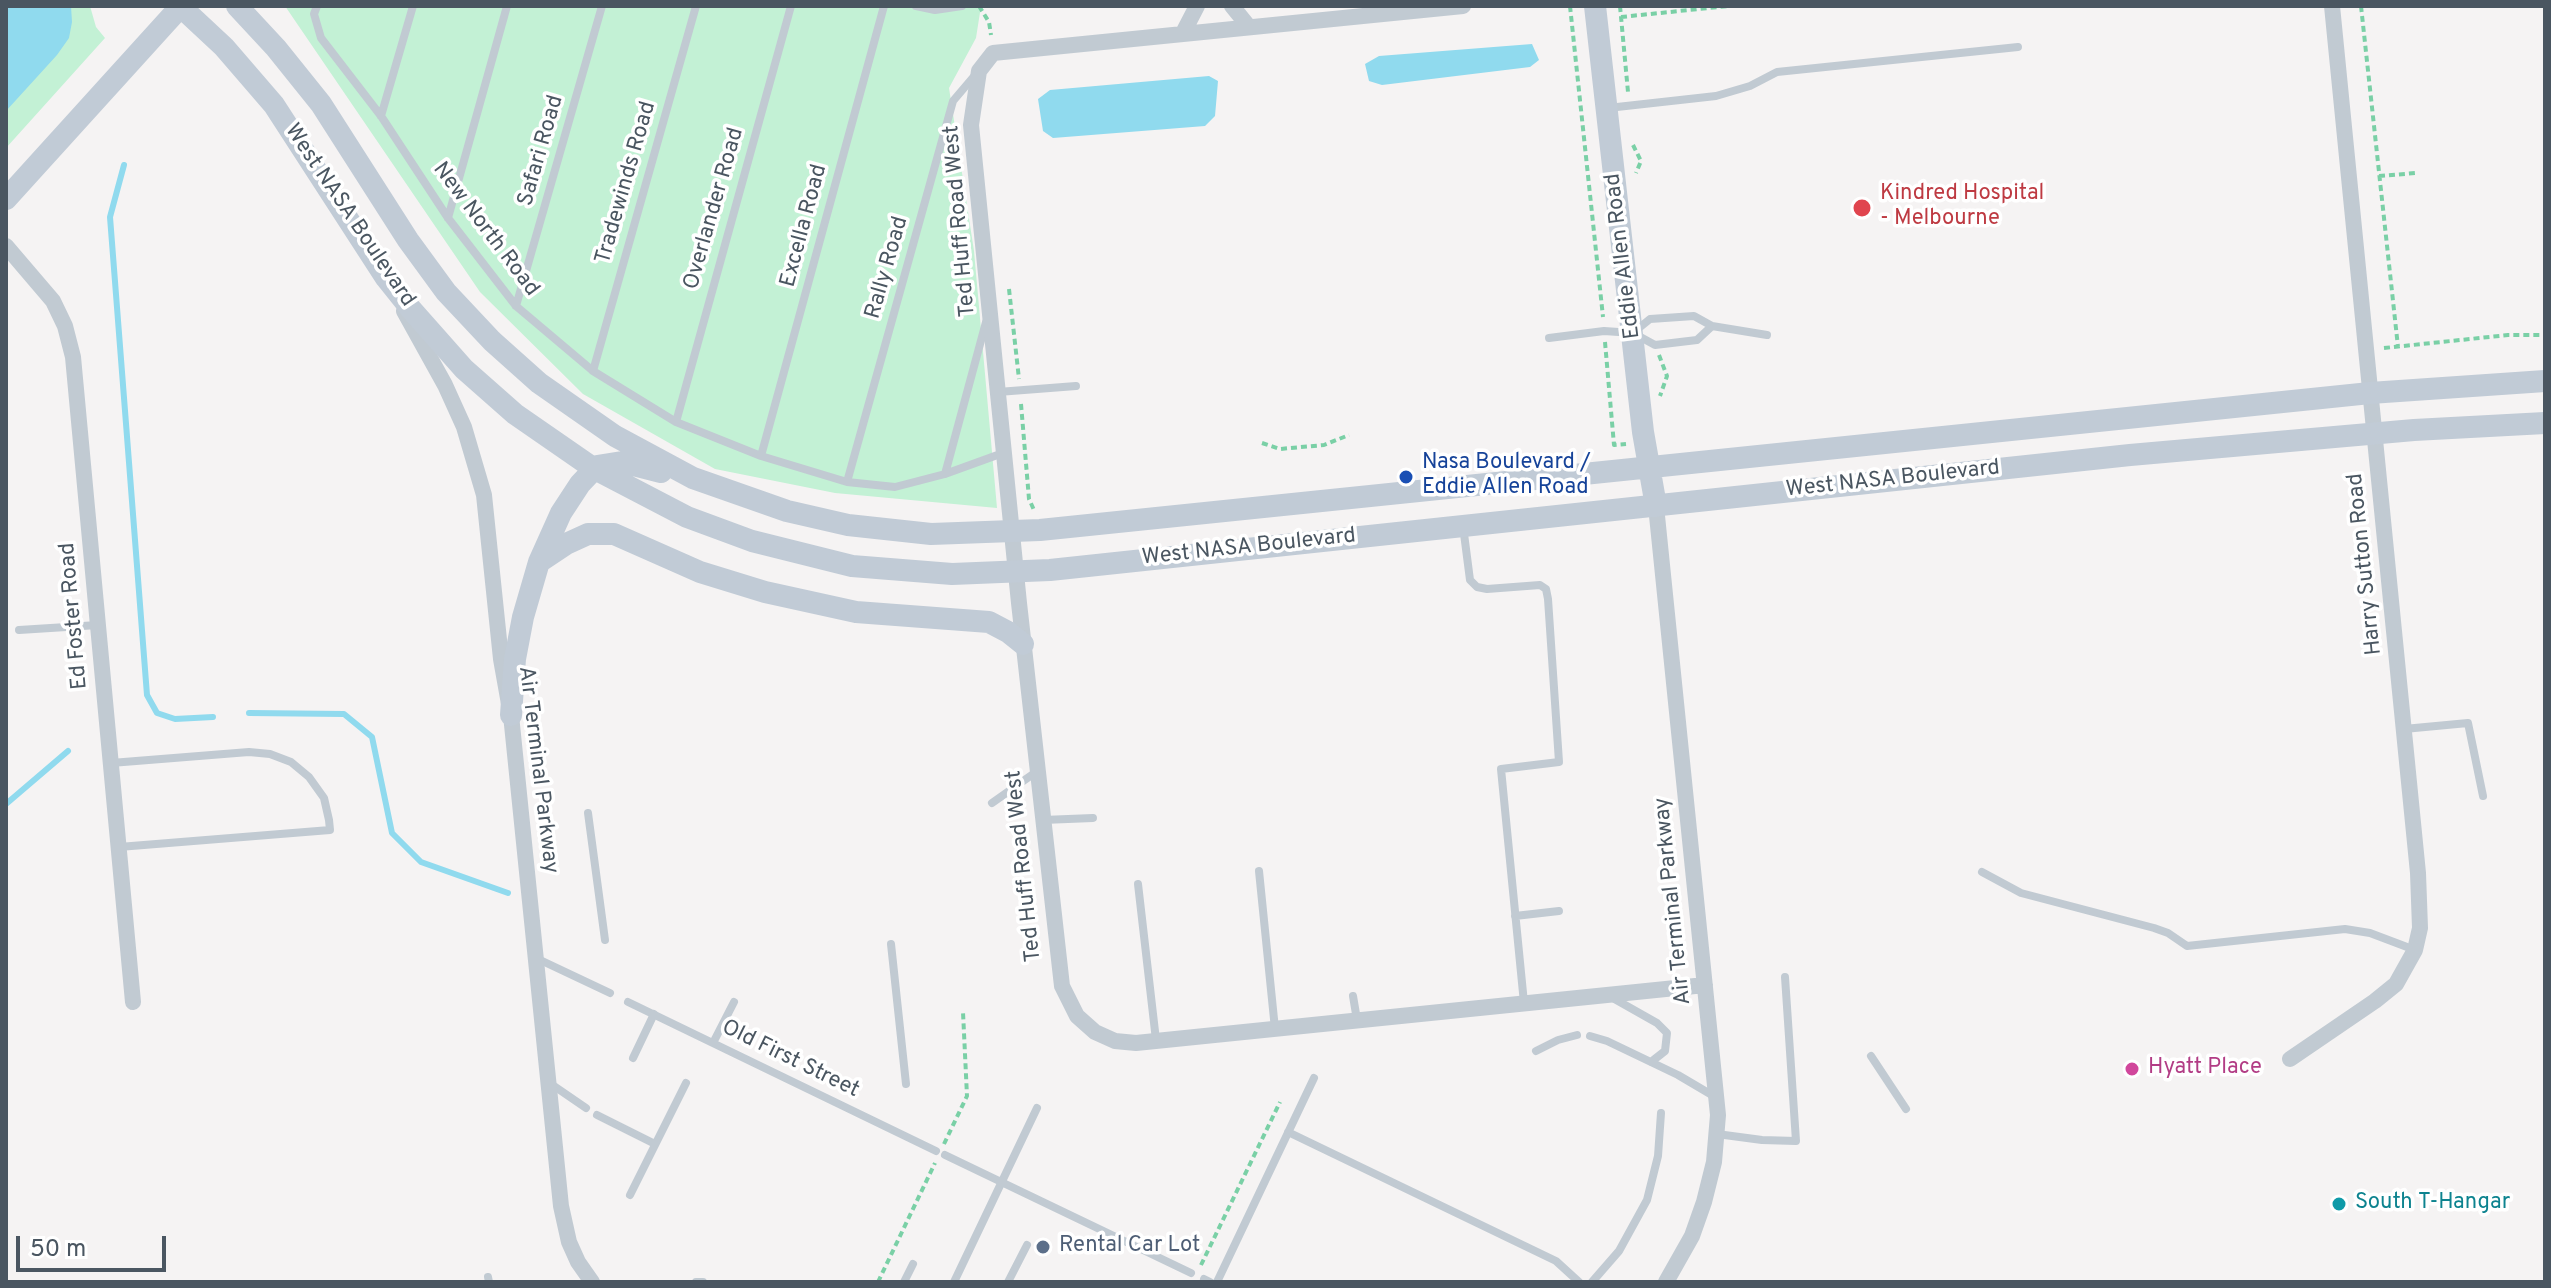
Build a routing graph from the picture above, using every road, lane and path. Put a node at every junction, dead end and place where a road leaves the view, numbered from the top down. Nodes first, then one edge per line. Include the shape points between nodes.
1 (181, 6) edge
2 (237, 6) edge
3 (317, 6) edge
4 (413, 6) edge
5 (507, 6) edge
6 (602, 6) edge
7 (696, 6) edge
8 (791, 6) edge
9 (884, 6) edge
10 (916, 6) edge
11 (962, 6) edge
12 (979, 6) edge
13 (1197, 6) edge
14 (1232, 6) edge
15 (1463, 6) edge
16 (1570, 6) edge
17 (1595, 6) edge
18 (1728, 6) edge
19 (2332, 6) edge
20 (2361, 6) edge
21 (1382, 10) edge
22 (1621, 17) dead end
23 (1249, 27) junction
24 (1183, 33) junction
25 (2018, 47) dead end
26 (993, 53) junction
27 (979, 71) junction
28 (1607, 108) junction
29 (381, 116) junction
30 (2416, 173) dead end
31 (2379, 176) junction
32 (6, 199) edge
33 (448, 218) junction
34 (6, 246) edge
35 (386, 278) junction
36 (1009, 289) dead end
37 (990, 305) junction
38 (516, 306) junction
39 (1712, 326) junction
40 (1604, 331) junction
41 (1633, 333) junction
42 (1767, 335) dead end
43 (2545, 335) edge
44 (1549, 338) dead end
45 (2398, 347) junction
46 (2366, 350) junction
47 (593, 371) junction
48 (2545, 381) edge
49 (1076, 386) dead end
50 (1020, 390) junction
51 (998, 392) junction
52 (2370, 393) junction
53 (676, 422) junction
54 (2545, 423) edge
55 (2376, 433) junction
56 (1349, 435) dead end
57 (1262, 443) dead end
58 (1632, 443) dead end
59 (1004, 453) junction
60 (761, 456) junction
61 (1648, 467) junction
62 (593, 468) junction
63 (945, 474) junction
64 (847, 482) junction
65 (723, 490) junction
66 (1656, 506) junction
67 (1011, 524) junction
68 (1463, 525) junction
69 (539, 562) junction
70 (1016, 572) junction
71 (98, 625) junction
72 (19, 630) dead end
73 (1023, 644) junction
74 (511, 715) junction
75 (2404, 729) junction
76 (111, 763) junction
77 (1037, 772) junction
78 (2483, 796) dead end
79 (992, 803) dead end
80 (588, 813) dead end
81 (1093, 818) dead end
82 (1042, 820) junction
83 (119, 847) junction
84 (1259, 871) dead end
85 (1982, 872) dead end
86 (1138, 884) dead end
87 (1559, 911) dead end
88 (1515, 916) junction
89 (605, 940) dead end
90 (891, 944) dead end
91 (2415, 950) junction
92 (538, 959) junction
93 (1785, 977) dead end
94 (1705, 985) junction
95 (610, 993) dead end
96 (1607, 995) junction
97 (1353, 996) dead end
98 (133, 1002) dead end
99 (628, 1002) dead end
100 (734, 1002) dead end
101 (1524, 1003) junction
102 (654, 1014) junction
103 (1357, 1021) junction
104 (1275, 1029) junction
105 (1577, 1035) dead end
106 (1590, 1036) dead end
107 (1156, 1041) junction
108 (713, 1043) junction
109 (1536, 1051) dead end
110 (1871, 1056) dead end
111 (633, 1058) dead end
112 (2290, 1059) dead end
113 (1651, 1062) junction
114 (1314, 1078) dead end
115 (550, 1083) junction
116 (686, 1083) dead end
117 (906, 1084) dead end
118 (1717, 1098) junction
119 (1280, 1102) dead end
120 (586, 1108) dead end
121 (1037, 1108) dead end
122 (1906, 1109) dead end
123 (1661, 1113) dead end
124 (597, 1115) dead end
125 (1288, 1132) junction
126 (1717, 1134) junction
127 (655, 1144) junction
128 (1002, 1182) junction
129 (630, 1195) dead end
130 (1027, 1245) dead end
131 (913, 1264) dead end
132 (1200, 1278) edge
133 (592, 1282) edge
134 (696, 1282) edge
135 (703, 1282) edge
136 (904, 1282) edge
137 (954, 1282) edge
138 (1008, 1282) edge
139 (1217, 1282) edge
140 (1579, 1282) edge
141 (1592, 1282) edge
142 (1666, 1282) edge

1 - 32 main road
1 - 35 main road, West NASA Boulevard via 274,105
2 - 65 main road, West NASA Boulevard via 300,76 426,267 492,341 539,383 615,436
3 - 29 lane, New North Road via 321,38
4 - 29 lane
5 - 33 lane
6 - 38 lane, Safari Road
7 - 47 lane, Tradewinds Road
8 - 53 lane, Overlander Road
9 - 60 lane, Excella Road
10 - 11 lane
12 - 26 path via 989,22
13 - 24 street
14 - 23 street
15 - 21 street
16 - 40 path
17 - 28 main road, Eddie Allen Road
18 - 22 path
19 - 46 street, Harry Sutton Road
20 - 31 path
21 - 23 street
23 - 24 street
24 - 26 street
25 - 28 lane via 1777,72 1716,96
26 - 27 street
27 - 37 street, Ted Huff Road West via 971,125
27 - 64 lane, Rally Road via 953,101
28 - 41 main road, Eddie Allen Road
29 - 33 lane, New North Road
30 - 31 path
31 - 45 path
33 - 38 lane, New North Road
34 - 71 street, Ed Foster Road via 53,301 70,341
35 - 62 main road, West NASA Boulevard via 492,395
35 - 74 street, Air Terminal Parkway via 445,385 473,451 484,495
36 - 50 path
37 - 51 street, Ted Huff Road West
37 - 63 lane
38 - 47 lane, New North Road
39 - 41 lane via 1694,316 1650,319
39 - 41 lane via 1697,340 1655,345
39 - 42 lane
40 - 41 lane
40 - 44 lane
40 - 58 path via 1614,445
41 - 61 main road, Eddie Allen Road
43 - 45 path
45 - 46 path
46 - 52 street, Harry Sutton Road
47 - 53 lane, New North Road
48 - 52 main road, West NASA Boulevard
49 - 50 lane
50 - 51 lane
50 - 67 path via 1029,499 1035,511
51 - 59 street, Ted Huff Road West
52 - 55 street, Harry Sutton Road
52 - 61 main road, West NASA Boulevard
53 - 60 lane, New North Road
54 - 55 main road, West NASA Boulevard
55 - 66 main road, West NASA Boulevard
55 - 75 street, Harry Sutton Road
56 - 57 path via 1324,445 1280,449
59 - 63 lane, New North Road
59 - 67 street, Ted Huff Road West
60 - 64 lane, New North Road
61 - 66 main road, Eddie Allen Road
61 - 67 main road, West NASA Boulevard
62 - 65 main road via 622,462
62 - 69 main road via 561,513
62 - 70 main road, West NASA Boulevard via 720,530 820,560 917,572
63 - 64 lane, New North Road via 895,487
65 - 67 main road, West NASA Boulevard via 817,519 877,530 959,535
66 - 68 main road, West NASA Boulevard
66 - 94 street, Air Terminal Parkway
67 - 70 street, Ted Huff Road West
68 - 70 main road, West NASA Boulevard
68 - 88 lane via 1470,580 1477,587 1540,585 1548,599 1559,762 1501,769
69 - 73 main road via 588,534 614,534 700,572 765,592 856,612 989,622
69 - 74 main road via 518,637
70 - 73 street, Ted Huff Road West
71 - 72 lane
71 - 76 street, Ed Foster Road
73 - 77 street, Ted Huff Road West
74 - 92 street, Air Terminal Parkway
75 - 78 lane via 2468,723
75 - 91 street, Harry Sutton Road via 2419,893
76 - 83 street, Ed Foster Road
76 - 83 lane via 270,754 309,777 324,798 330,830
77 - 79 lane
77 - 82 street, Ted Huff Road West
80 - 89 lane
81 - 82 lane
82 - 107 street, Ted Huff Road West via 1057,963 1066,997 1085,1024 1106,1037 1126,1043
83 - 98 street, Ed Foster Road
84 - 104 lane
85 - 91 lane via 2021,893 2154,928 2187,946 2345,929
86 - 107 lane
87 - 88 lane
88 - 101 lane
90 - 117 lane
91 - 112 street, Harry Sutton Road via 2386,993
92 - 95 lane
92 - 115 street, Air Terminal Parkway
93 - 126 lane via 1796,1141
94 - 96 street, Ted Huff Road West
94 - 118 street, Air Terminal Parkway
96 - 101 street, Ted Huff Road West
96 - 113 lane via 1667,1033 1665,1051
97 - 103 lane
99 - 102 lane, Old First Street
100 - 108 lane
101 - 103 street, Ted Huff Road West
102 - 108 lane, Old First Street
102 - 111 lane
103 - 104 street, Ted Huff Road West
104 - 107 street, Ted Huff Road West
105 - 109 lane
106 - 113 lane
108 - 128 lane, Old First Street
110 - 122 lane
113 - 118 lane
114 - 125 lane
115 - 120 lane
115 - 133 street, Air Terminal Parkway via 565,1230
116 - 127 lane
118 - 126 street, Air Terminal Parkway
119 - 132 path
121 - 128 lane
123 - 141 lane via 1647,1200 1619,1251
124 - 127 lane
125 - 139 lane
125 - 140 lane via 1556,1261
126 - 142 street, Air Terminal Parkway via 1699,1220
127 - 129 lane
128 - 132 lane, Old First Street
128 - 137 lane
130 - 138 lane
131 - 136 lane
134 - 135 lane

